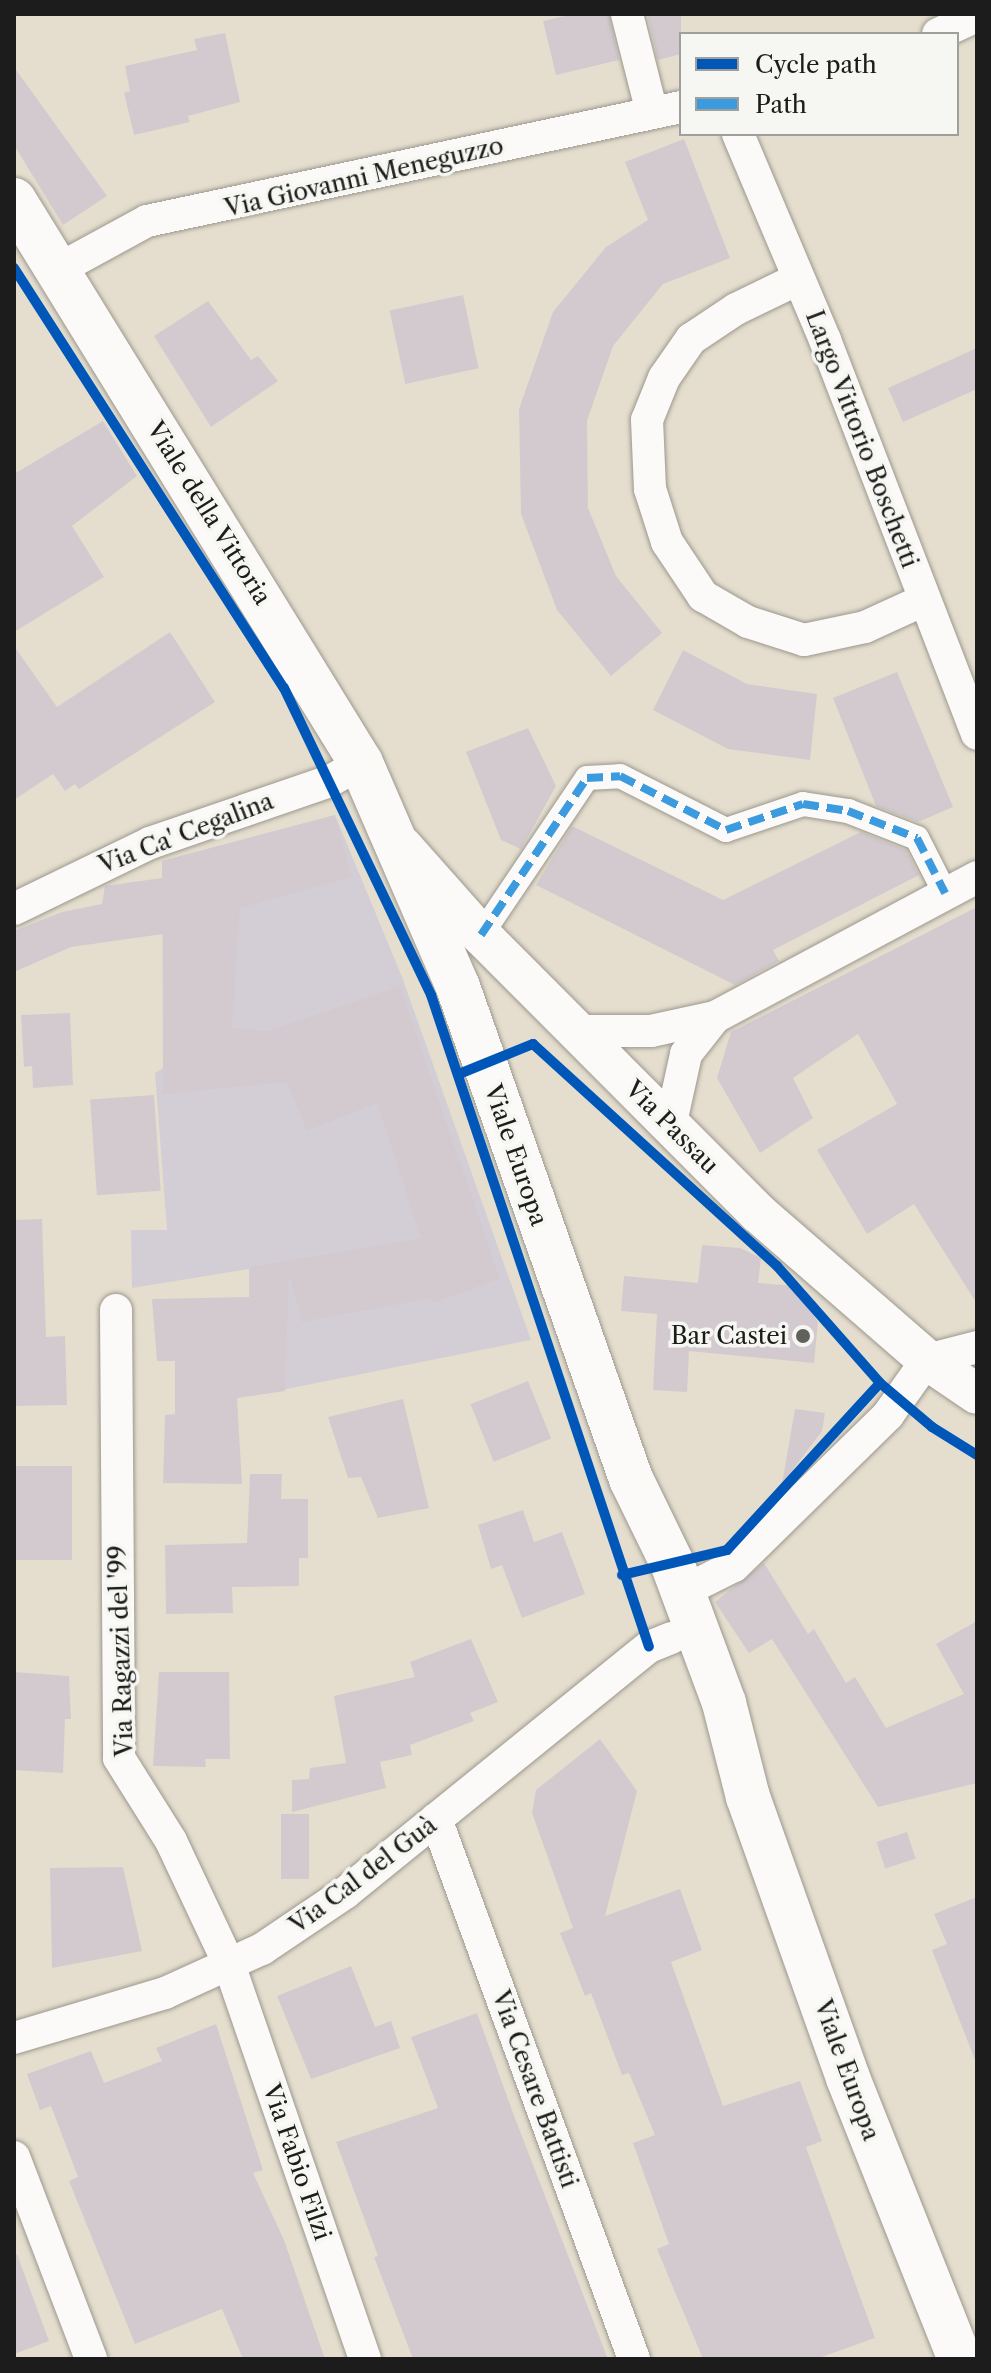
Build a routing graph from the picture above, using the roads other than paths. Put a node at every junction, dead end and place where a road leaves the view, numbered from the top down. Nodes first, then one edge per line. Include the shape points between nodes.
1 (627, 14) edge
2 (977, 16) edge
3 (942, 32) edge
4 (667, 110) edge
5 (739, 136) edge
6 (14, 200) edge
7 (57, 270) junction
8 (798, 279) junction
9 (924, 600) junction
10 (977, 734) edge
11 (361, 763) junction
12 (392, 834) junction
13 (977, 877) edge
14 (945, 893) junction
15 (14, 909) edge
16 (481, 935) junction
17 (715, 1017) junction
18 (577, 1031) junction
19 (670, 1127) junction
20 (116, 1310) dead end
21 (977, 1347) edge
22 (927, 1360) junction
23 (977, 1394) edge
24 (631, 1479) junction
25 (682, 1592) junction
26 (671, 1638) junction
27 (748, 1797) junction
28 (436, 1819) junction
29 (229, 1964) junction
30 (14, 2038) edge
31 (14, 2157) edge
32 (957, 2353) edge
33 (91, 2359) edge
34 (365, 2359) edge
35 (634, 2359) edge

1 - 4 street
2 - 3 street
4 - 7 street, Via Giovanni Meneguzzo via 147,221
5 - 8 street, Largo Vittorio Boschetti
6 - 7 main road, Viale della Vittoria
7 - 11 main road, Viale della Vittoria
8 - 9 street, Largo Vittorio Boschetti
8 - 9 street, Largo Vittorio Boschetti via 736,309 691,339 664,378 647,420 650,489 667,542 703,596 748,622 804,640 865,627
9 - 10 street, Largo Vittorio Boschetti
11 - 12 main road, Viale della Vittoria
11 - 15 street, Via Ca' Cegalina via 330,781 150,843
12 - 16 street, Via Passau
12 - 24 main road, Viale Europa via 458,987
13 - 14 street
14 - 16 street via 917,838 848,811 803,804 726,830 620,776 587,778
14 - 17 street
16 - 18 street, Via Passau
17 - 18 street via 651,1031
17 - 19 street via 686,1054
18 - 19 street, Via Passau
19 - 22 street, Via Passau via 781,1234
20 - 29 street, Via Ragazzi del '99 via 119,1758 171,1841
21 - 22 street
22 - 23 street, Via Passau
22 - 25 street via 888,1415 734,1566
24 - 25 main road, Viale Europa
24 - 26 main road, Viale Europa via 648,1570
25 - 27 main road, Viale Europa via 724,1703
26 - 27 main road, Viale Europa via 704,1720
26 - 28 street, Via Cal del Guà via 649,1647
27 - 32 main road, Viale Europa via 848,2078
28 - 29 street, Via Cal del Guà via 345,1893 262,1949
28 - 35 street, Via Cesare Battisti
29 - 30 street, Via Cal del Guà via 165,1993
29 - 34 street, Via Fabio Filzi
31 - 33 street

